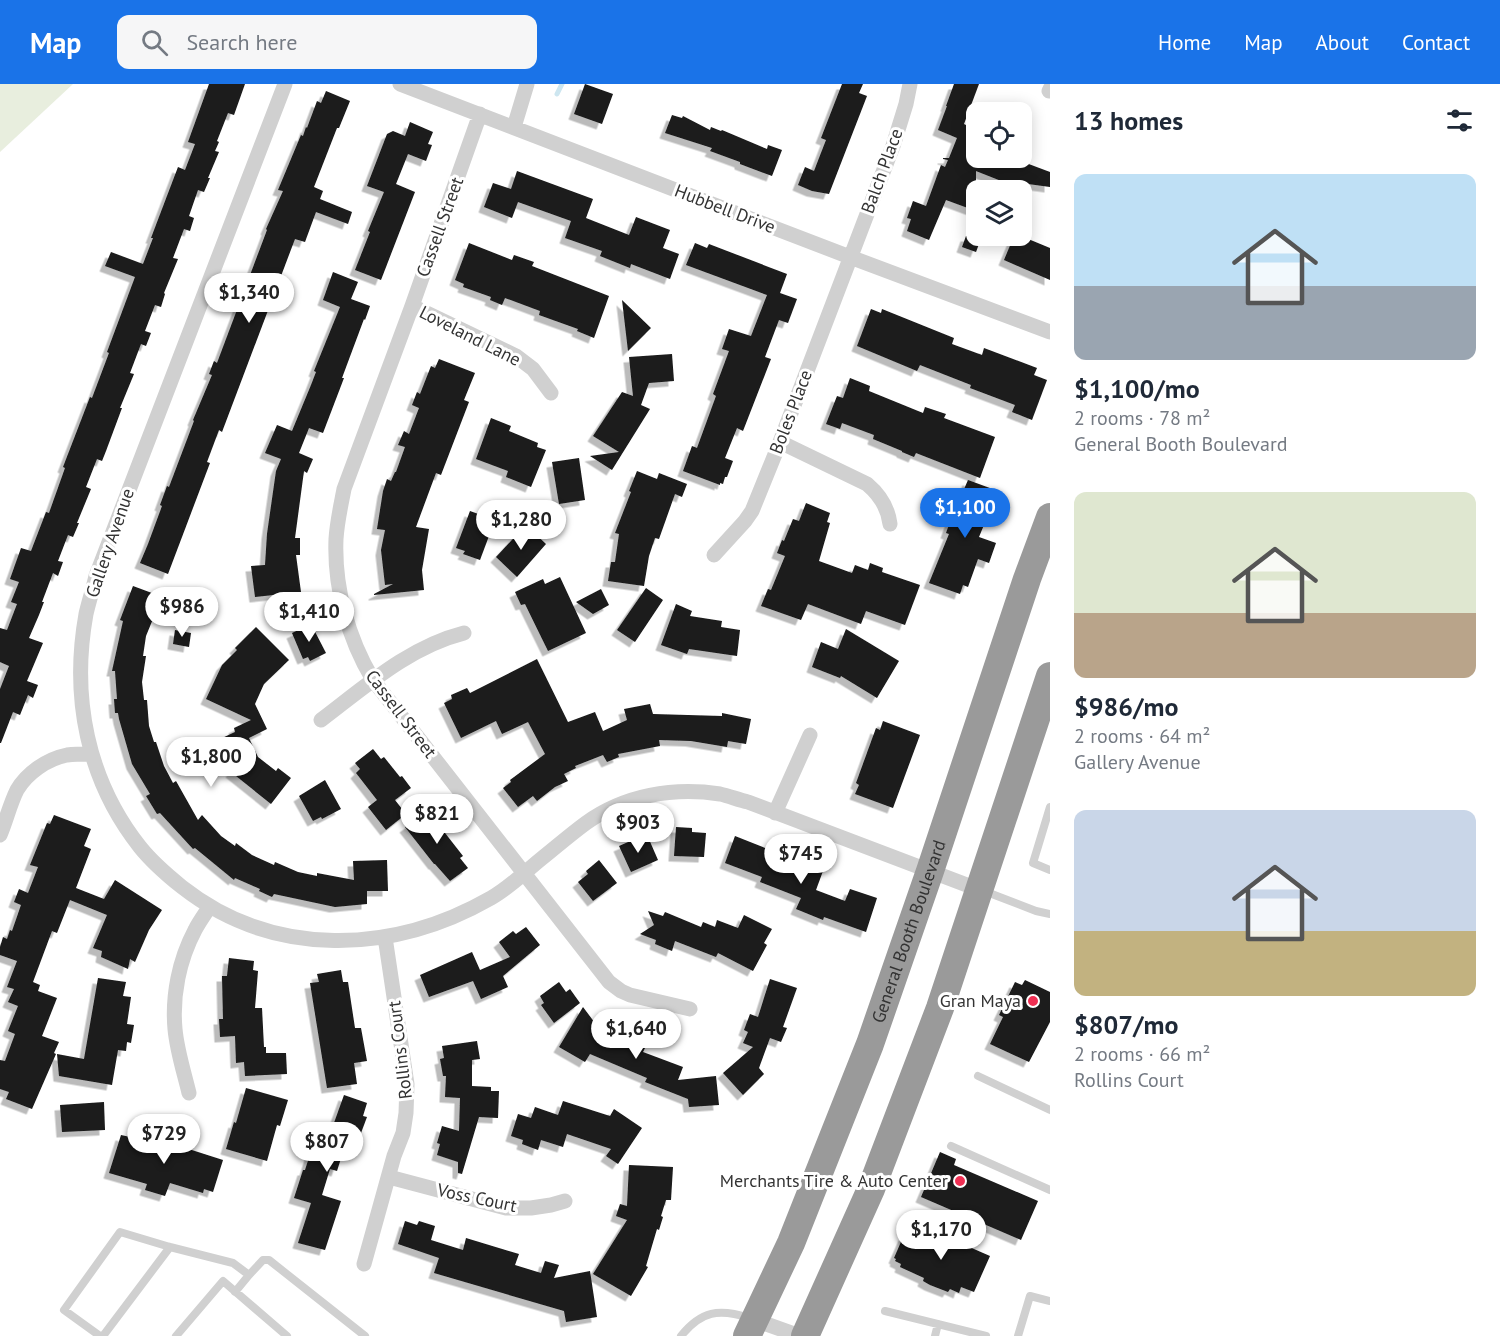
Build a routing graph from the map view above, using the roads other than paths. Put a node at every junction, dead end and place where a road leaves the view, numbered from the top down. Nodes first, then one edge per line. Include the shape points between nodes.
1 (285, 84) edge
2 (400, 84) edge
3 (527, 84) edge
4 (910, 84) edge
5 (480, 114) junction
6 (514, 128) junction
7 (850, 257) junction
8 (412, 306) junction
9 (1050, 332) edge
10 (551, 393) dead end
11 (780, 442) junction
12 (1050, 517) edge
13 (890, 524) dead end
14 (714, 555) dead end
15 (464, 633) dead end
16 (1050, 676) edge
17 (373, 680) junction
18 (321, 720) dead end
19 (810, 735) dead end
20 (91, 754) junction
21 (1050, 807) edge
22 (774, 813) junction
23 (0, 835) edge
24 (1050, 870) edge
25 (930, 871) junction
26 (524, 873) junction
27 (980, 890) junction
28 (210, 906) junction
29 (1050, 914) edge
30 (385, 938) junction
31 (690, 1009) dead end
32 (978, 1076) dead end
33 (189, 1093) dead end
34 (1049, 1106) edge
35 (951, 1146) dead end
36 (389, 1177) junction
37 (1050, 1190) edge
38 (566, 1202) dead end
39 (170, 1247) junction
40 (364, 1264) dead end
41 (249, 1275) junction
42 (235, 1292) junction
43 (1050, 1301) edge
44 (885, 1311) dead end
45 (938, 1324) junction
46 (751, 1328) edge
47 (102, 1336) edge
48 (176, 1336) edge
49 (287, 1336) edge
50 (365, 1336) edge
51 (681, 1336) edge
52 (800, 1336) edge
53 (805, 1336) edge
54 (935, 1336) edge
55 (986, 1336) edge
56 (1018, 1336) edge

1 - 20 street, Gallery Avenue via 96,576 81,661 84,718
2 - 5 street, Hubbell Drive
3 - 6 street
4 - 7 street, Balch Place via 893,146
5 - 6 street, Hubbell Drive
5 - 8 street, Cassell Street
6 - 7 street, Hubbell Drive
7 - 9 street, Hubbell Drive
7 - 11 street, Boles Place
8 - 10 street, Loveland Lane via 516,356 533,369
8 - 17 street, Cassell Street via 344,489 336,538 343,608 354,643
11 - 13 street via 867,484 885,504
11 - 14 street, Boles Place via 752,511
12 - 25 highway, General Booth Boulevard
15 - 17 street via 423,648
16 - 27 highway
17 - 18 street
17 - 26 street, Cassell Street
19 - 22 street
20 - 23 street via 67,755 38,768 17,791
20 - 28 street, Gallery Avenue via 103,787 129,833 169,876
21 - 24 lane via 1033,863
22 - 25 street, Gallery Avenue
22 - 26 street, Gallery Avenue via 722,795 690,791 636,798 587,822
25 - 27 street, Gallery Avenue
25 - 46 highway, General Booth Boulevard via 870,1044 791,1243
26 - 30 street, Gallery Avenue via 494,897 455,916
26 - 31 street, Cassell Street via 621,992
27 - 29 lane
27 - 53 highway via 871,1189
28 - 30 street, Gallery Avenue via 272,933 338,942
28 - 33 street via 182,960 176,988 175,1032
30 - 36 street, Rollins Court via 407,1084 403,1133
32 - 34 lane
35 - 37 lane
36 - 38 street, Voss Court via 506,1208
36 - 40 street, Rollins Court
39 - 41 lane via 233,1263
39 - 47 lane
39 - 47 lane via 120,1233 64,1310
41 - 42 lane
41 - 50 lane via 263,1260 269,1260
42 - 48 lane via 223,1281
42 - 49 lane
43 - 56 lane via 1030,1296
44 - 45 lane
45 - 54 lane
45 - 55 lane
46 - 51 lane via 732,1312 717,1312 691,1324
46 - 52 street

